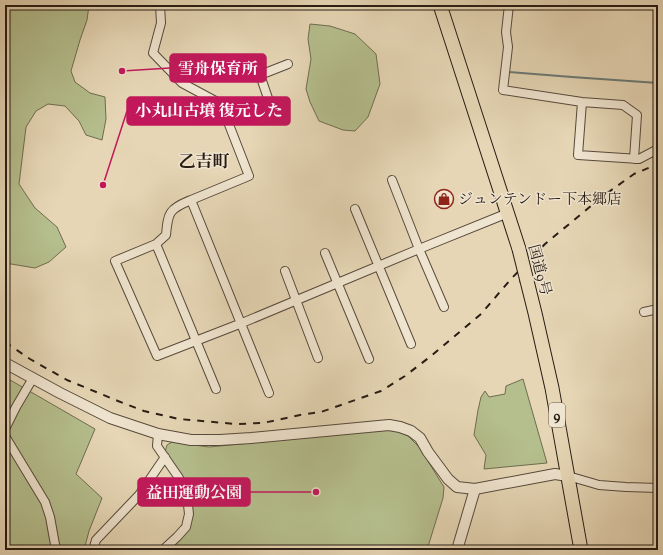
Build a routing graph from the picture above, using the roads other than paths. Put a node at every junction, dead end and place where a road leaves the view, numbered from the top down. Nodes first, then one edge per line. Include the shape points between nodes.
1 (160, 5) edge
2 (440, 5) edge
3 (509, 5) edge
4 (288, 64) dead end
5 (582, 102) junction
6 (227, 119) junction
7 (658, 150) edge
8 (634, 159) junction
9 (392, 180) dead end
10 (191, 200) junction
11 (355, 209) dead end
12 (508, 213) junction
13 (156, 244) junction
14 (419, 249) junction
15 (325, 253) dead end
16 (378, 266) junction
17 (285, 271) dead end
18 (337, 283) junction
19 (296, 300) junction
20 (444, 307) dead end
21 (658, 309) edge
22 (644, 312) dead end
23 (242, 323) junction
24 (196, 341) junction
25 (411, 344) dead end
26 (318, 358) dead end
27 (368, 359) dead end
28 (5, 363) edge
29 (33, 378) junction
30 (216, 389) dead end
31 (269, 393) dead end
32 (5, 429) edge
33 (158, 434) junction
34 (5, 436) edge
35 (165, 457) junction
36 (568, 476) junction
37 (658, 488) edge
38 (475, 489) junction
39 (56, 550) edge
40 (93, 550) edge
41 (165, 550) edge
42 (457, 550) edge
43 (581, 550) edge

1 - 6 street via 161,23 153,53 182,83 221,104
2 - 12 highway, 国道9号 / 9
3 - 5 street via 504,90
4 - 6 street via 260,75 270,104
5 - 8 street via 623,105 637,115
5 - 8 street via 578,155
6 - 10 street via 249,176
7 - 8 street
9 - 14 street
10 - 13 street via 177,206 170,213 166,235
10 - 23 street
11 - 16 street
12 - 14 street
12 - 36 highway, 国道9号 / 9, bridge via 535,312
13 - 24 street
13 - 24 street via 115,261 157,356
14 - 16 street
14 - 20 street
15 - 18 street
16 - 18 street
16 - 25 street
17 - 19 street
18 - 19 street
18 - 27 street
19 - 23 street
19 - 26 street
21 - 22 street
23 - 24 street
23 - 31 street
24 - 30 street
28 - 29 street
29 - 32 street
29 - 33 street via 110,418
33 - 35 street via 157,446
33 - 38 street via 191,440 220,440 388,425 400,427 420,438 448,479 457,487
34 - 39 street via 45,502
35 - 40 street via 139,495 96,540
35 - 41 street via 187,496 189,514 186,527
36 - 37 street via 599,485
36 - 38 street via 555,474
36 - 43 highway, 国道9号 / 9
38 - 42 street

